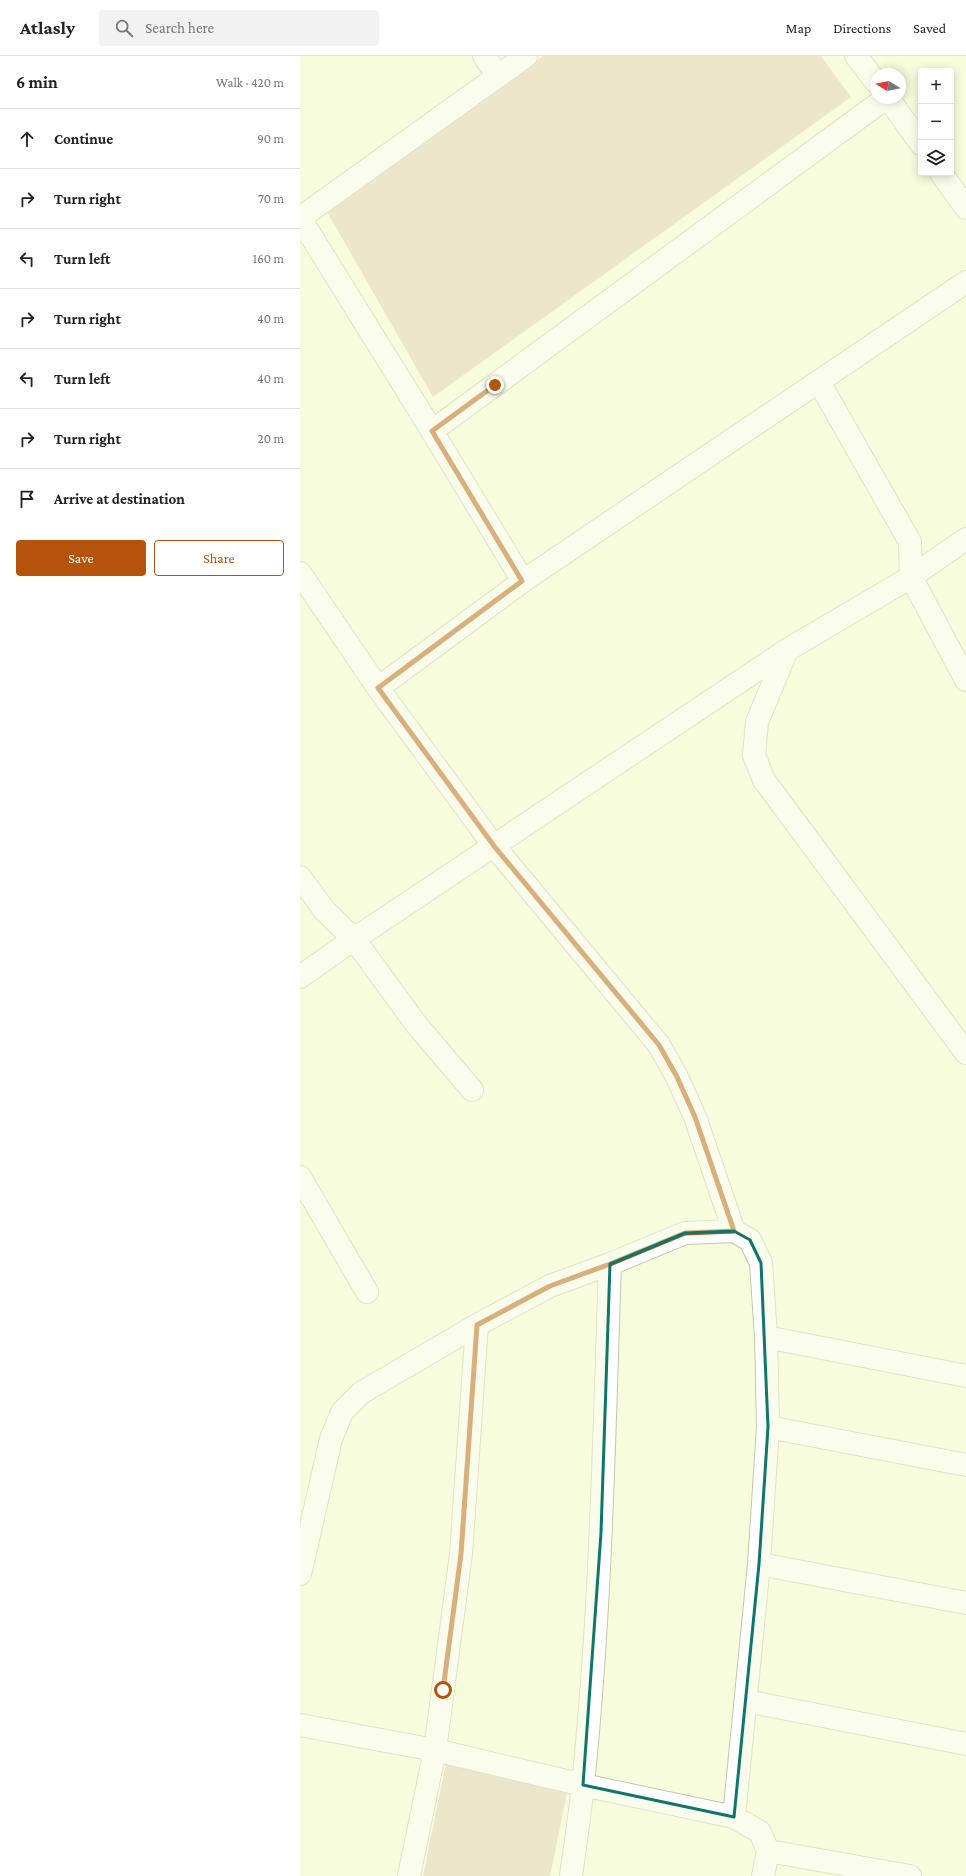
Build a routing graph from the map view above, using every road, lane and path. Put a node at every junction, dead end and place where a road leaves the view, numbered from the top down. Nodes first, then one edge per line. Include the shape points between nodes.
1 (484, 56) edge
2 (526, 56) edge
3 (856, 56) edge
4 (870, 74) edge
5 (498, 76) junction
6 (879, 104) edge
7 (891, 104) edge
8 (918, 140) edge
9 (943, 176) edge
10 (966, 208) edge
11 (300, 218) edge
12 (966, 282) edge
13 (819, 382) junction
14 (432, 431) junction
15 (966, 538) edge
16 (300, 573) edge
17 (911, 577) junction
18 (522, 581) junction
19 (787, 650) junction
20 (966, 680) edge
21 (378, 688) junction
22 (494, 846) junction
23 (300, 877) edge
24 (354, 939) junction
25 (300, 977) edge
26 (966, 1053) edge
27 (472, 1090) dead end
28 (300, 1176) edge
29 (734, 1231) junction
30 (610, 1264) junction
31 (367, 1292) dead end
32 (477, 1325) junction
33 (766, 1337) junction
34 (966, 1376) edge
35 (768, 1427) junction
36 (966, 1465) edge
37 (759, 1564) junction
38 (300, 1574) edge
39 (966, 1602) edge
40 (746, 1701) junction
41 (300, 1725) edge
42 (966, 1744) edge
43 (435, 1750) junction
44 (583, 1785) junction
45 (734, 1817) junction
46 (768, 1851) junction
47 (409, 1876) edge
48 (571, 1876) edge
49 (763, 1876) edge
50 (910, 1876) edge

1 - 5 street
2 - 5 street
3 - 4 street
5 - 11 street
6 - 14 street
7 - 8 street
9 - 10 street
11 - 14 street
12 - 13 street
13 - 17 street via 910,542
13 - 18 street
14 - 18 street
15 - 17 street
16 - 21 street
17 - 19 street
17 - 20 street
18 - 21 street
19 - 22 street
19 - 26 street via 758,722 754,755 764,780
21 - 22 street
22 - 24 street
22 - 29 street via 659,1045 695,1117
23 - 24 street via 325,911
24 - 25 street
24 - 27 street via 416,1024
28 - 31 street
29 - 30 street via 685,1233
29 - 33 street via 750,1240 761,1262
30 - 32 street via 550,1286
30 - 44 street via 601,1533
32 - 38 street via 361,1393 342,1412 331,1439
32 - 43 street via 461,1554
33 - 34 street
33 - 35 street
35 - 36 street
35 - 37 street
37 - 39 street
37 - 40 street
40 - 42 street
40 - 45 street
41 - 43 street
43 - 44 street
43 - 47 street
44 - 45 street
44 - 48 street
45 - 46 street via 760,1832
46 - 49 street
46 - 50 street

